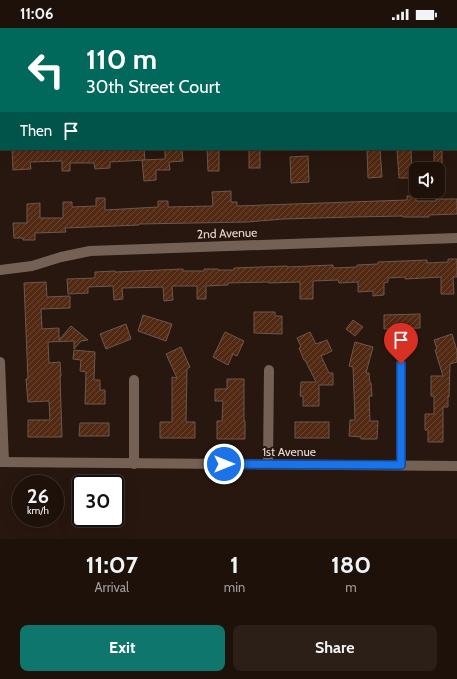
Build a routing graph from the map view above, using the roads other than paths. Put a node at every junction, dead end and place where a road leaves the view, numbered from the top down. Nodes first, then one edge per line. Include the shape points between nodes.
1 (457, 238) edge
2 (0, 270) edge
3 (0, 362) edge
4 (401, 364) dead end
5 (269, 370) dead end
6 (134, 380) dead end
7 (2, 462) edge
8 (134, 464) junction
9 (268, 464) junction
10 (401, 465) junction
11 (457, 466) edge

1 - 2 street, 2nd Avenue via 90,251 32,266
3 - 7 street
4 - 10 street
5 - 9 street
6 - 8 street
7 - 8 street, 1st Avenue
8 - 9 street, 1st Avenue
9 - 10 street, 1st Avenue
10 - 11 street, 1st Avenue

